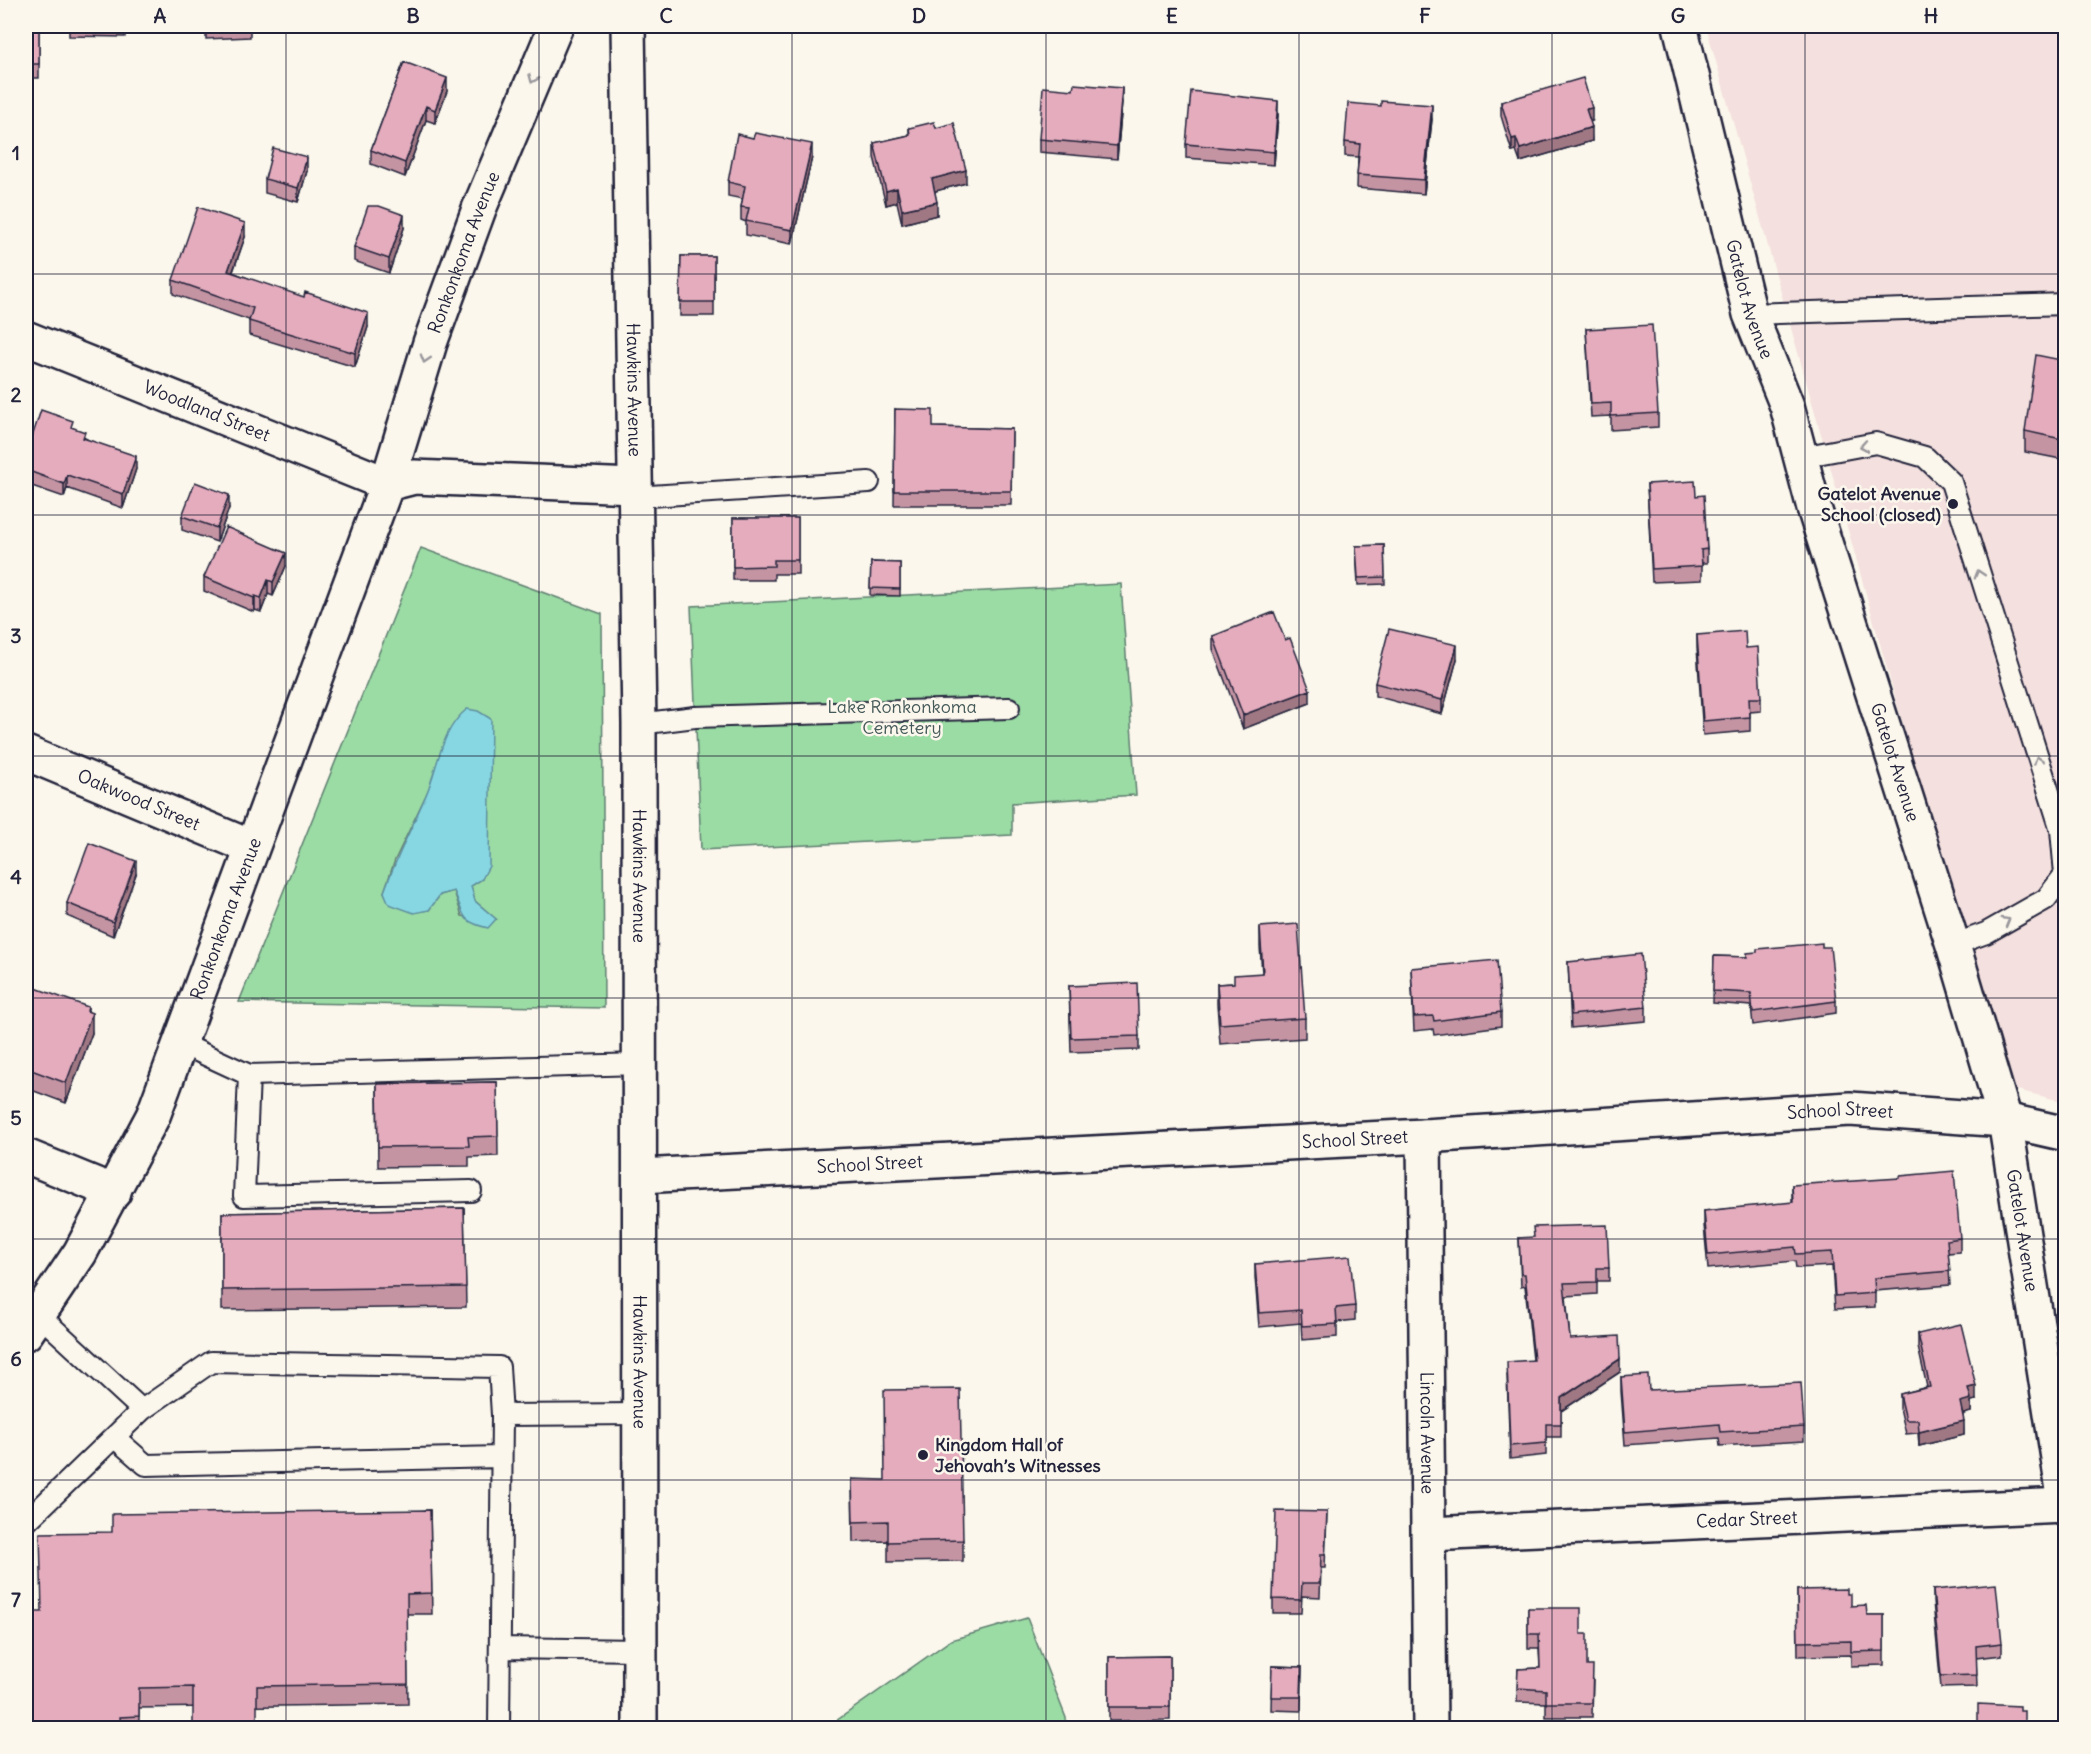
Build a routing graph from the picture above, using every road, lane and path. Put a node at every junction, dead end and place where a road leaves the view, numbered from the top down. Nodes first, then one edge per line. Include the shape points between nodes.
1 (556, 26) edge
2 (628, 26) edge
3 (1680, 26) edge
4 (2066, 304) edge
5 (1750, 314) junction
6 (26, 338) edge
7 (1801, 457) junction
8 (869, 482) dead end
9 (387, 484) junction
10 (634, 492) junction
11 (1009, 708) dead end
12 (639, 724) junction
13 (26, 753) edge
14 (251, 848) junction
15 (1953, 945) junction
16 (180, 1043) junction
17 (640, 1064) junction
18 (249, 1075) junction
19 (2005, 1120) junction
20 (2066, 1134) edge
21 (1424, 1136) junction
22 (26, 1156) edge
23 (640, 1176) junction
24 (471, 1191) dead end
25 (114, 1192) junction
26 (32, 1324) edge
27 (141, 1410) junction
28 (640, 1414) junction
29 (502, 1415) junction
30 (114, 1437) junction
31 (501, 1457) junction
32 (2065, 1507) edge
33 (26, 1522) edge
34 (1429, 1534) junction
35 (500, 1648) junction
36 (640, 1650) junction
37 (499, 1728) edge
38 (640, 1728) edge
39 (1430, 1728) edge

1 -> 9 street, Ronkonkoma Avenue via 479,209 430,343
2 - 10 street, Hawkins Avenue
3 - 5 street, Gatelot Avenue
4 - 5 lane
5 - 7 street, Gatelot Avenue via 1787,406
6 - 9 street, Woodland Street
7 - 15 street, Gatelot Avenue
15 -> 7 lane via 1986,933 2046,898 2065,874 2061,830 1951,482 1925,457 1876,443
8 - 10 lane
9 - 10 street via 414,477
9 - 14 street, Ronkonkoma Avenue
10 - 12 street, Hawkins Avenue
11 - 12 lane via 695,717
12 - 17 street, Hawkins Avenue
13 - 14 street, Oakwood Street
14 - 16 street, Ronkonkoma Avenue
15 - 19 street, Gatelot Avenue
16 - 18 lane
16 - 25 street, Ronkonkoma Avenue via 153,1116
17 - 18 lane
17 - 23 street, Hawkins Avenue
18 - 24 lane via 244,1196
19 - 20 street, School Street
19 - 21 street, School Street via 1850,1109
19 - 32 street, Gatelot Avenue
21 - 23 street, School Street
21 - 34 street, Lincoln Avenue
22 - 25 street
23 - 28 street, Hawkins Avenue
25 - 26 street, Ronkonkoma Avenue via 80,1253
26 - 27 lane
27 - 29 lane via 211,1362 222,1362 499,1367
27 - 30 lane
28 - 29 lane
28 - 36 street, Hawkins Avenue
29 - 31 lane
30 - 31 lane via 146,1465
30 - 33 lane
31 - 35 lane
32 - 34 street, Cedar Street
34 - 39 street, Lincoln Avenue
35 - 36 lane
35 - 37 lane
36 - 38 street, Hawkins Avenue

